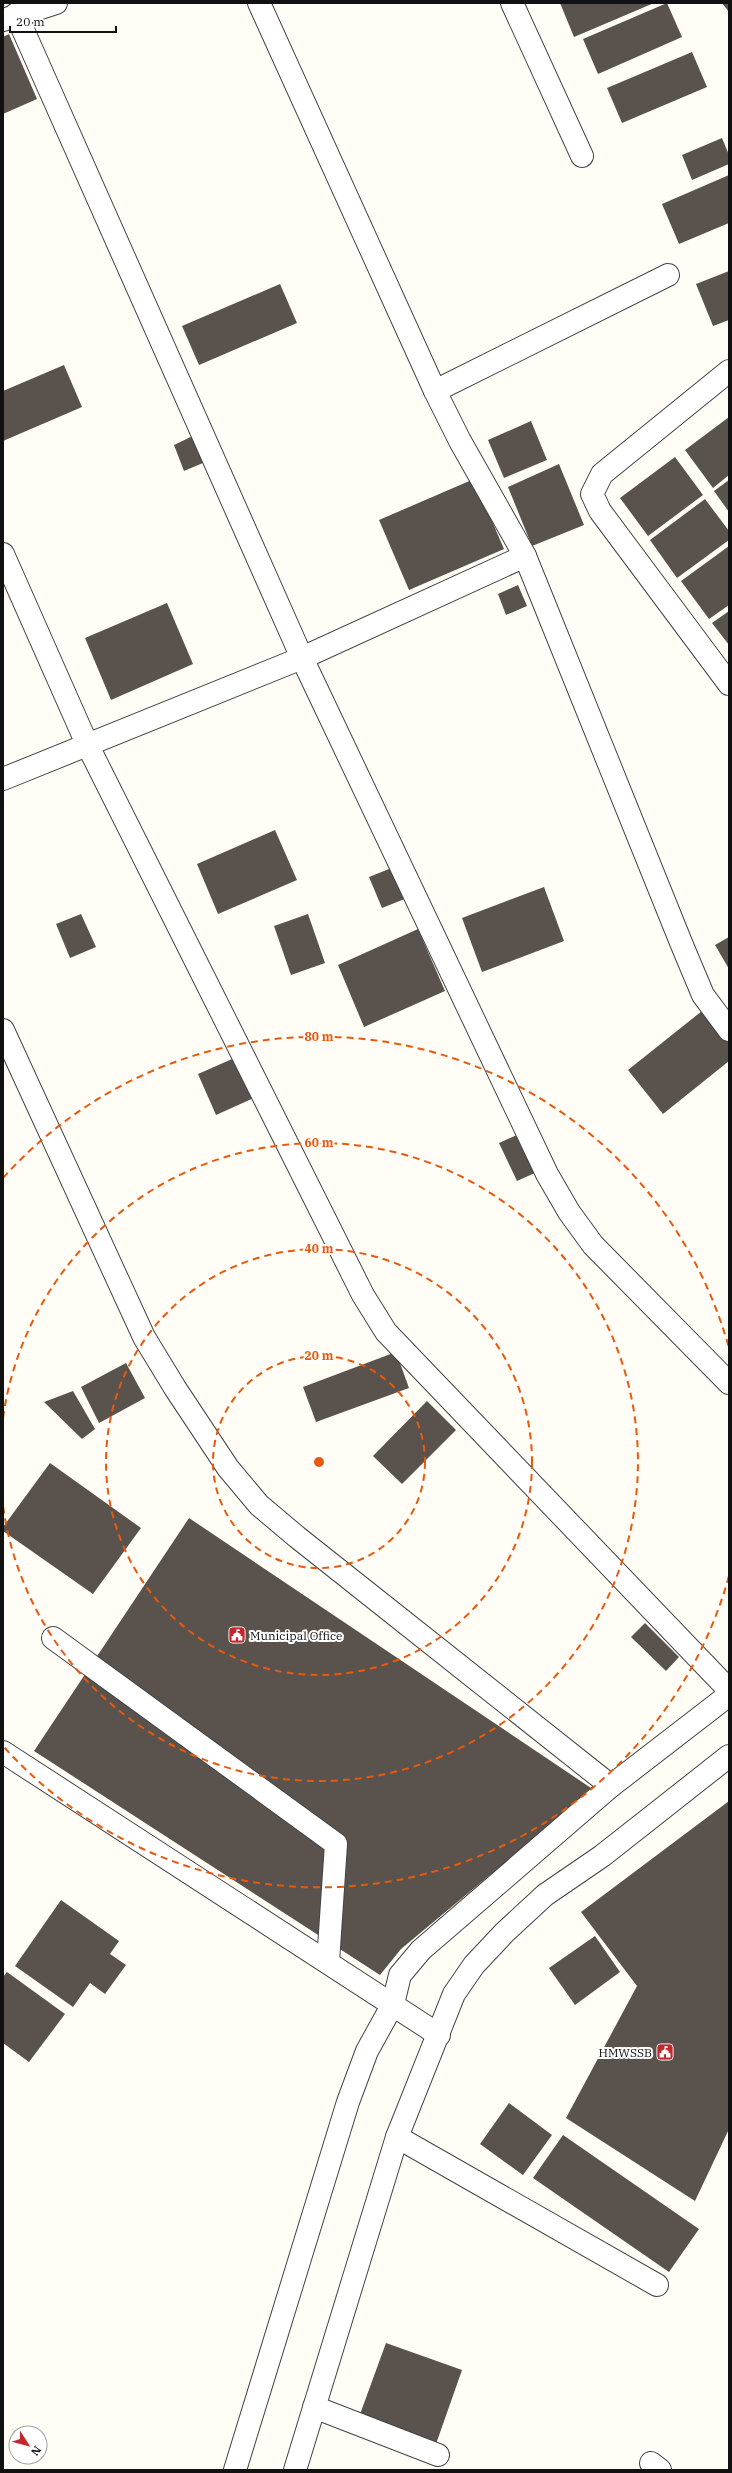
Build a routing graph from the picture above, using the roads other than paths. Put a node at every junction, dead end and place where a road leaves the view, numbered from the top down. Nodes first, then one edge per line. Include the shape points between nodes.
1 (56, 3) edge
2 (259, 3) edge
3 (512, 3) edge
4 (9, 17) edge
5 (582, 156) dead end
6 (668, 275) dead end
7 (729, 371) edge
8 (435, 391) junction
9 (3, 554) edge
10 (525, 556) junction
11 (302, 658) junction
12 (729, 684) edge
13 (86, 744) junction
14 (3, 779) edge
15 (3, 1030) edge
16 (729, 1030) edge
17 (729, 1383) edge
18 (52, 1638) dead end
19 (729, 1690) edge
20 (729, 1695) edge
21 (3, 1752) edge
22 (729, 1756) edge
23 (611, 1786) junction
24 (328, 1962) junction
25 (393, 2004) junction
26 (439, 2036) junction
27 (397, 2137) junction
28 (656, 2286) dead end
29 (314, 2407) junction
30 (438, 2455) dead end
31 (235, 2470) edge
32 (295, 2470) edge

1 - 4 street
2 - 8 street
3 - 5 street
4 - 11 street
6 - 8 street
7 - 12 street via 602,474 592,494 600,511
8 - 10 street
9 - 13 street
10 - 11 street
10 - 16 street via 703,995
11 - 13 street
11 - 17 street via 547,1174 569,1212 593,1245
13 - 14 street
13 - 19 street via 364,1295 386,1332
15 - 23 street via 144,1337 228,1468 259,1505 297,1537
18 - 24 street via 336,1844
20 - 23 street
21 - 24 street
22 - 26 street via 602,1856 545,1895 504,1932 474,1965 454,1994
23 - 25 street via 421,1950 400,1975
24 - 25 street
25 - 26 street
25 - 31 street via 367,2051 348,2102
26 - 27 street
27 - 28 street
27 - 29 street
29 - 30 street
29 - 32 street

